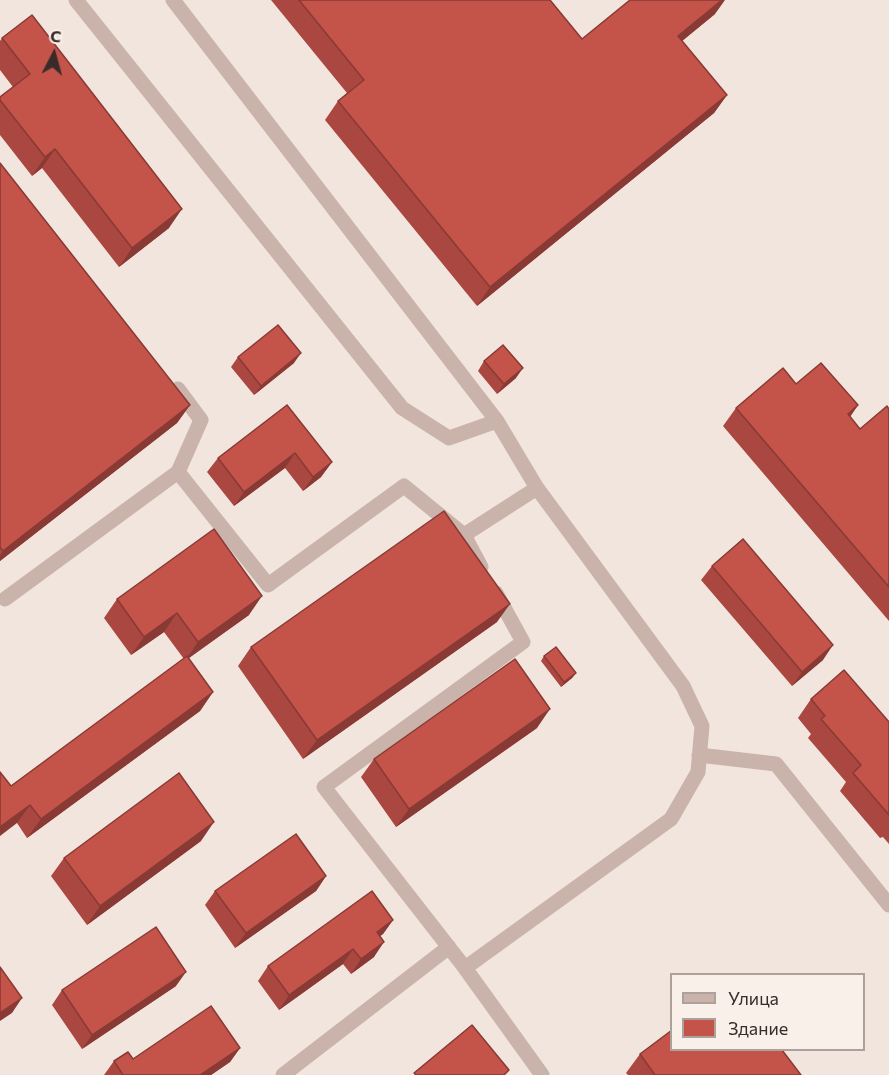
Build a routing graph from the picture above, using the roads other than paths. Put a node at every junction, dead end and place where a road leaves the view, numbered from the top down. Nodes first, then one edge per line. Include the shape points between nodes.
1 (76, 0) edge
2 (173, 0) edge
3 (172, 382) edge
4 (497, 421) junction
5 (178, 472) junction
6 (537, 488) junction
7 (464, 535) junction
8 (5, 599) dead end
9 (699, 755) junction
10 (889, 904) edge
11 (449, 947) junction
12 (465, 968) junction
13 (284, 1075) edge
14 (542, 1075) edge

1 - 4 lane via 402,408 449,438
2 - 4 lane
3 - 5 lane via 201,420
4 - 6 lane
5 - 7 lane via 268,585 404,486
5 - 8 lane
6 - 7 lane
6 - 9 lane via 683,686 702,726
7 - 11 lane via 523,642 324,787
9 - 10 lane via 776,764
9 - 12 lane via 698,772 671,819
11 - 12 lane
11 - 13 lane
12 - 14 lane

